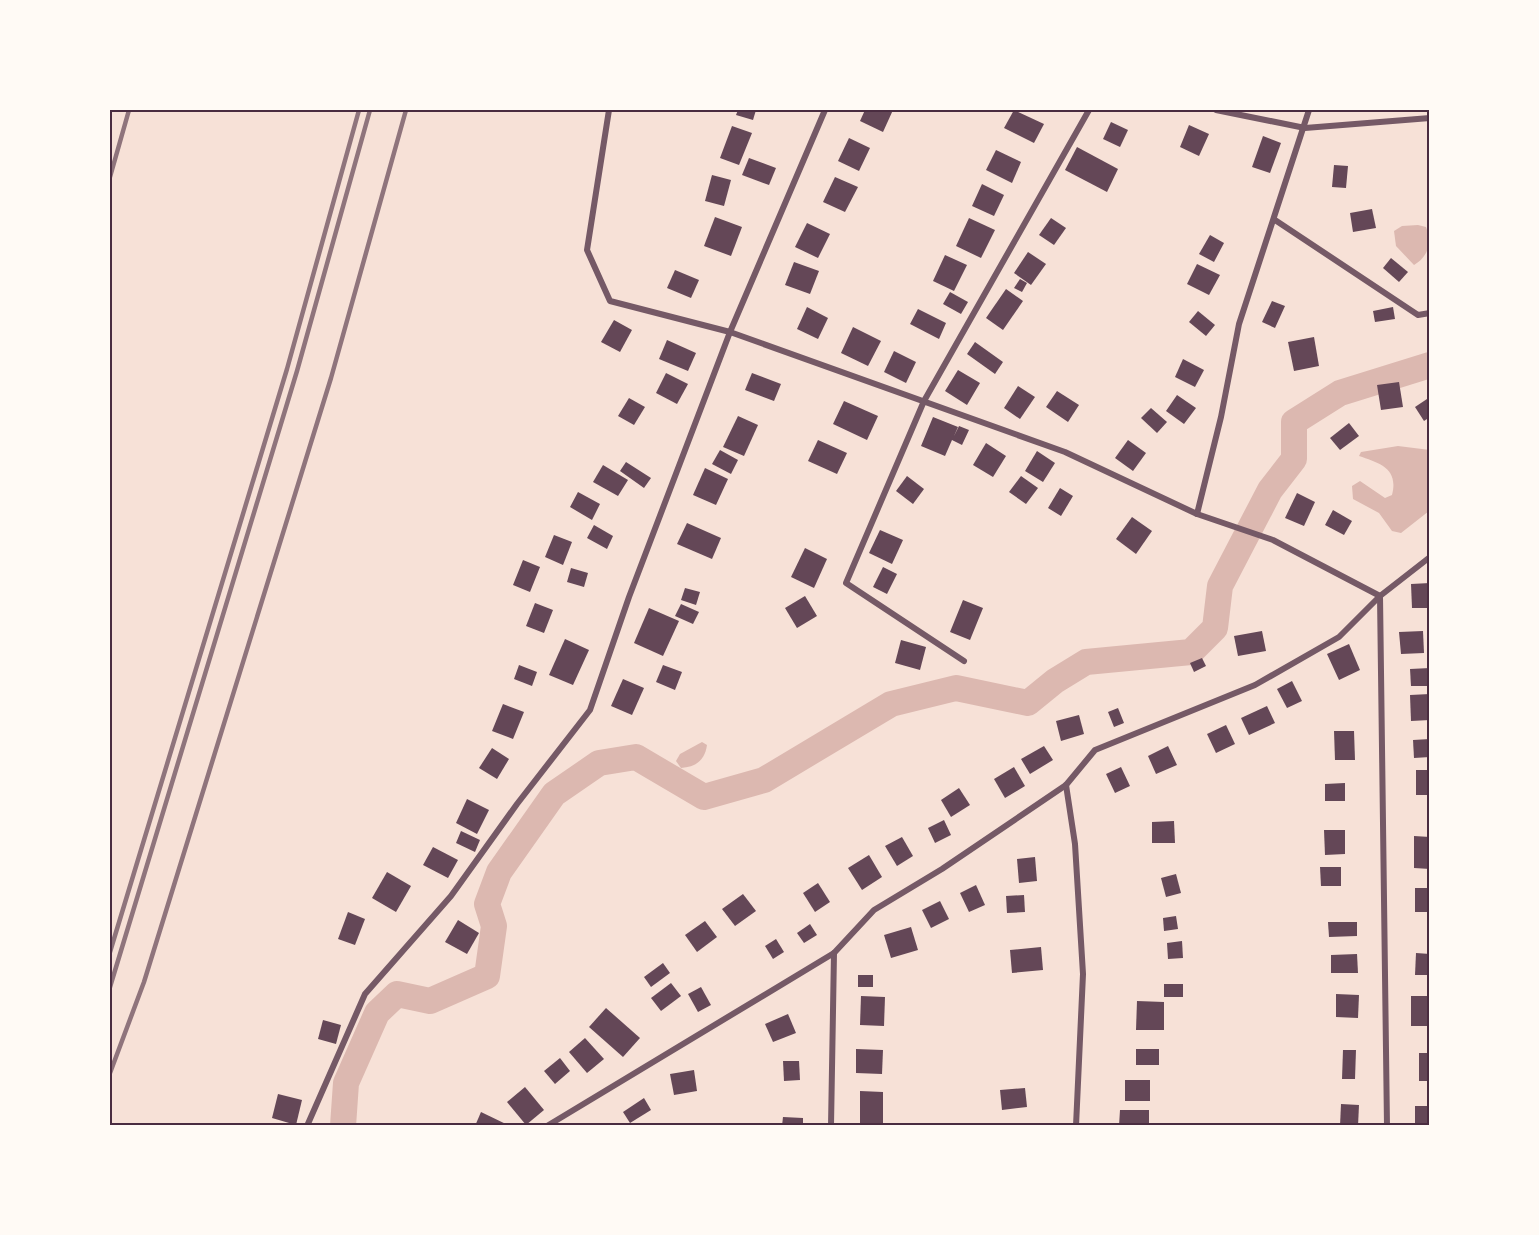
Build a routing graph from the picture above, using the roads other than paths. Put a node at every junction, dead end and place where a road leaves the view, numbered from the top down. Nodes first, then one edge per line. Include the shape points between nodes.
1 (609, 110) edge
2 (825, 110) edge
3 (1089, 110) edge
4 (1216, 110) edge
5 (1310, 110) edge
6 (1430, 118) edge
7 (1305, 128) junction
8 (1275, 220) junction
9 (1430, 313) edge
10 (730, 333) junction
11 (924, 401) junction
12 (1197, 514) junction
13 (1430, 557) edge
14 (1380, 596) junction
15 (964, 661) dead end
16 (1066, 784) junction
17 (834, 953) junction
18 (307, 1125) edge
19 (547, 1125) edge
20 (831, 1125) edge
21 (1076, 1125) edge
22 (1387, 1125) edge

1 - 10 street via 586,250 610,301
2 - 10 street
3 - 11 street
4 - 7 street
5 - 7 street
6 - 7 street
7 - 8 street
8 - 9 street via 1418,315
8 - 12 street via 1239,324
10 - 11 street
10 - 18 street via 629,597 591,710 451,896 365,994
11 - 12 street via 1065,452
11 - 15 street via 846,583
12 - 14 street via 1273,540
13 - 14 street
14 - 16 street via 1339,637 1255,685 1095,750
14 - 22 street
16 - 17 street via 942,869 874,910
16 - 21 street via 1075,844 1083,974
17 - 19 street
17 - 20 street

